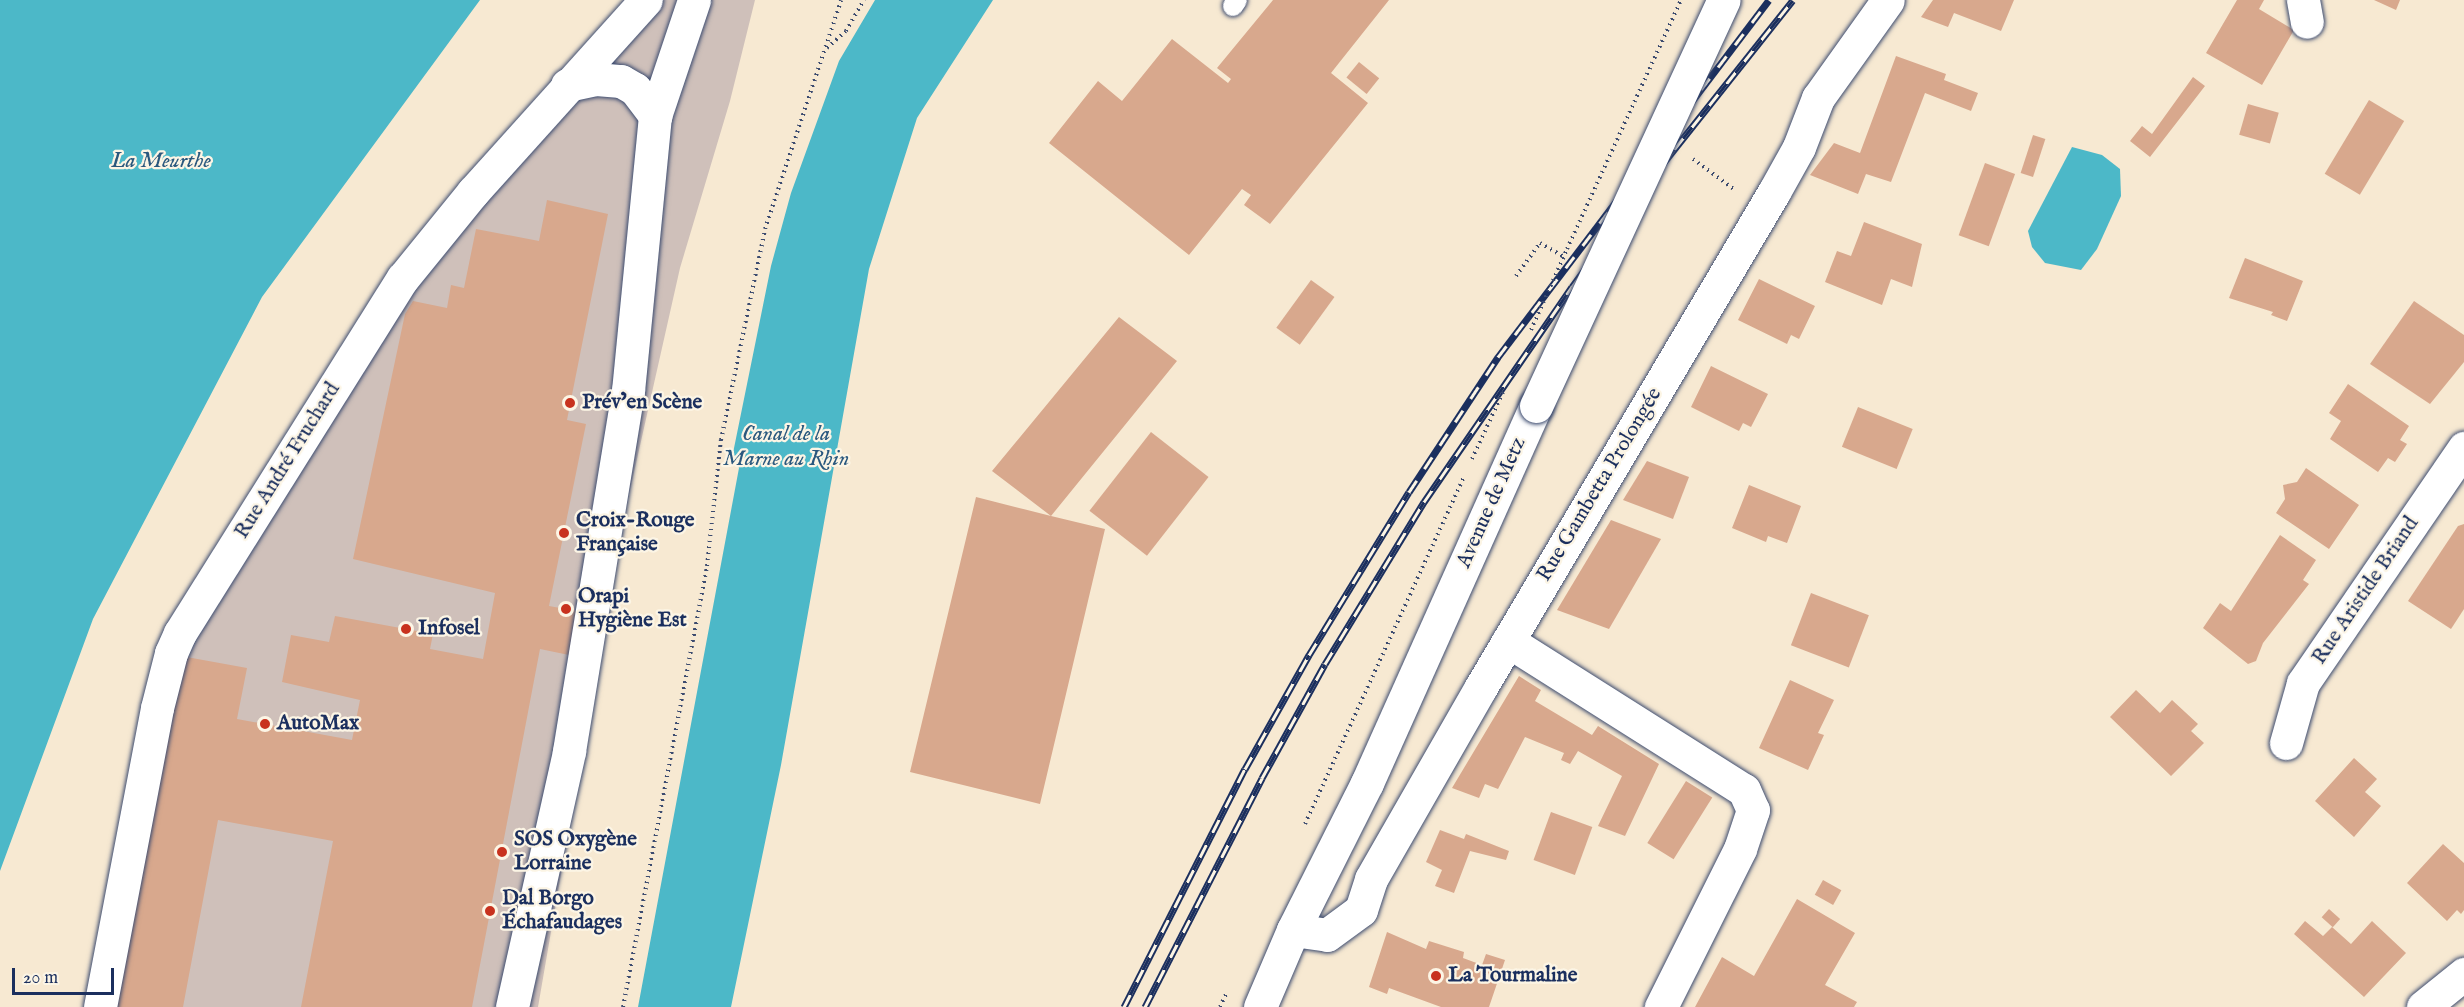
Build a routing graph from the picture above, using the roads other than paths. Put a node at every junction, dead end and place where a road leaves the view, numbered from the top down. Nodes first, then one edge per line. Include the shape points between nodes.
1 (646, 0) edge
2 (694, 0) edge
3 (1724, 0) edge
4 (1888, 0) edge
5 (567, 85) junction
6 (655, 116) junction
7 (2461, 458) edge
8 (1508, 642) junction
9 (2286, 743) dead end
10 (1293, 930) junction
11 (2464, 974) edge
12 (100, 1007) edge
13 (512, 1007) edge
14 (1260, 1007) edge
15 (1661, 1007) edge
16 (2423, 1007) edge

1 - 5 street, Rue André Fruchard
2 - 6 street
3 - 10 street, Avenue de Metz, bridge via 1367,783
4 - 8 street, Rue Gambetta Prolongée via 1818,98 1799,147 1774,192
5 - 6 street via 596,79 621,81 635,89
5 - 12 street, Rue André Fruchard via 403,278 180,633 157,708
6 - 13 street via 628,391 569,751
7 - 9 street, Rue Aristide Briand via 2303,683
8 - 10 street, Rue Gambetta Prolongée via 1371,879 1361,910 1349,923 1327,935
8 - 15 street via 1744,790 1753,810 1740,849
10 - 14 street, Avenue de Metz
11 - 16 street

